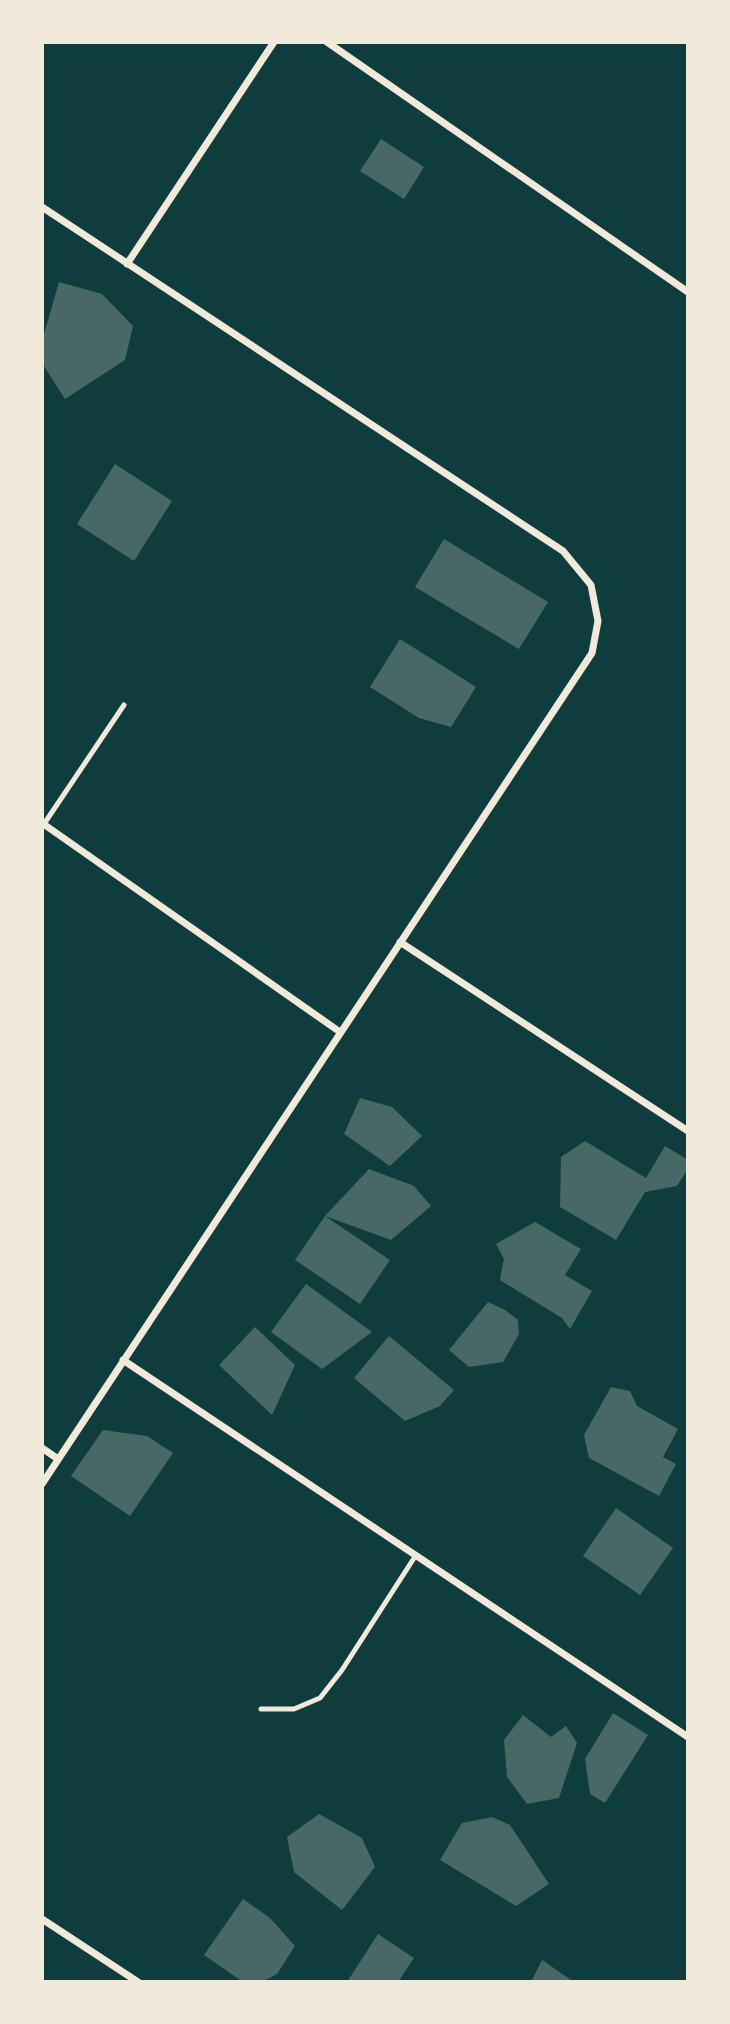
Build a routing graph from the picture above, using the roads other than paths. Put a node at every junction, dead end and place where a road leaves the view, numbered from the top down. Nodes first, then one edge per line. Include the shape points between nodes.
1 (274, 42) edge
2 (327, 42) edge
3 (42, 207) edge
4 (127, 264) junction
5 (688, 292) edge
6 (124, 705) dead end
7 (43, 823) edge
8 (400, 942) junction
9 (340, 1032) junction
10 (688, 1131) edge
11 (124, 1360) junction
12 (42, 1448) edge
13 (58, 1459) junction
14 (42, 1484) edge
15 (416, 1555) junction
16 (261, 1709) dead end
17 (688, 1737) edge
18 (42, 1919) edge
19 (138, 1982) edge

1 - 4 street
2 - 5 street
3 - 4 street
4 - 8 street via 563,551 591,585 598,621 592,653
6 - 7 lane
7 - 9 street
8 - 9 street
8 - 10 street
9 - 11 street
11 - 13 street
11 - 15 street
12 - 13 street
13 - 14 street
15 - 16 lane via 320,1698 294,1709
15 - 17 street
18 - 19 street

